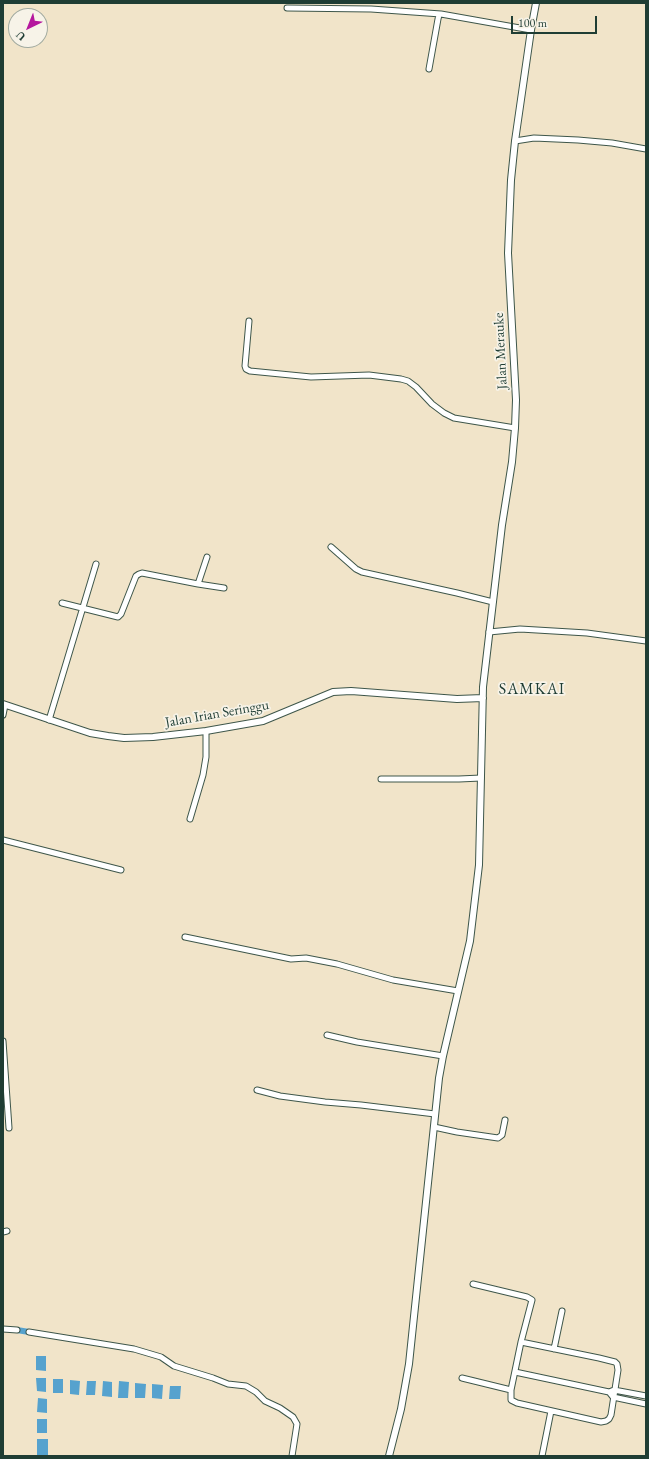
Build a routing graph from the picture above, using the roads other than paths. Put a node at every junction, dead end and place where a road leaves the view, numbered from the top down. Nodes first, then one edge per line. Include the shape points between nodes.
1 (536, 3) edge
2 (287, 8) dead end
3 (441, 14) junction
4 (531, 30) junction
5 (429, 69) dead end
6 (515, 141) junction
7 (646, 149) edge
8 (249, 321) dead end
9 (515, 428) junction
10 (331, 547) dead end
11 (207, 557) dead end
12 (96, 564) dead end
13 (198, 584) junction
14 (224, 588) dead end
15 (493, 602) junction
16 (62, 603) dead end
17 (82, 608) junction
18 (490, 632) junction
19 (646, 641) edge
20 (483, 698) junction
21 (4, 704) edge
22 (3, 714) edge
23 (49, 720) junction
24 (206, 731) junction
25 (481, 778) junction
26 (381, 779) dead end
27 (190, 819) dead end
28 (3, 840) edge
29 (121, 870) dead end
30 (185, 936) dead end
31 (458, 991) junction
32 (326, 1035) dead end
33 (3, 1041) edge
34 (443, 1056) junction
35 (257, 1090) dead end
36 (435, 1114) junction
37 (505, 1120) dead end
38 (434, 1127) junction
39 (9, 1128) dead end
40 (473, 1284) dead end
41 (562, 1311) dead end
42 (3, 1329) edge
43 (17, 1330) dead end
44 (29, 1332) dead end
45 (521, 1342) junction
46 (554, 1349) junction
47 (515, 1372) junction
48 (462, 1378) dead end
49 (511, 1390) junction
50 (612, 1391) junction
51 (646, 1396) edge
52 (613, 1397) junction
53 (646, 1404) edge
54 (551, 1411) junction
55 (292, 1456) edge
56 (389, 1456) edge
57 (542, 1456) edge

1 - 4 street, Jalan Merauke
2 - 3 street via 371,9
3 - 4 street
3 - 5 street
4 - 6 street, Jalan Merauke
6 - 7 street via 534,138 578,140
6 - 9 street, Jalan Merauke via 508,254 516,400
8 - 9 street via 245,366 250,371 311,377 369,375 401,379 408,381 432,404 454,418
9 - 15 street, Jalan Merauke
10 - 15 street via 362,572
11 - 13 street
12 - 17 street
13 - 14 street
13 - 17 street via 142,573 136,576 118,617
15 - 18 street, Jalan Merauke
16 - 17 street
17 - 23 street
18 - 19 street via 520,629 587,633
18 - 20 street, Jalan Merauke
20 - 24 street, Jalan Irian Seringgu via 457,699 351,691 333,692 263,721
20 - 25 street, Jalan Merauke
21 - 22 street
21 - 23 street, Jalan Irian Seringgu
23 - 24 street, Jalan Irian Seringgu via 90,733 124,738
24 - 27 street via 205,762
25 - 26 street
25 - 31 street, Jalan Merauke via 479,866 470,941
28 - 29 street
30 - 31 street via 290,959 306,958 337,964 393,980
31 - 34 street, Jalan Merauke
32 - 34 street
33 - 39 street
34 - 36 street, Jalan Merauke
35 - 36 street via 280,1096
36 - 38 street, Jalan Merauke
37 - 38 street via 502,1135 498,1138
38 - 56 street, Jalan Merauke via 406,1386
40 - 45 street via 530,1298 532,1302
41 - 46 street
42 - 43 street
44 - 55 street via 134,1349 228,1384 246,1386 265,1401 293,1417 297,1424
45 - 46 street
45 - 47 street
46 - 50 street via 615,1362 618,1370
47 - 49 street
47 - 50 street
48 - 49 street
49 - 54 street via 510,1398 513,1402
50 - 51 street
50 - 52 street
52 - 53 street
52 - 54 street via 611,1415 606,1421
54 - 57 street

